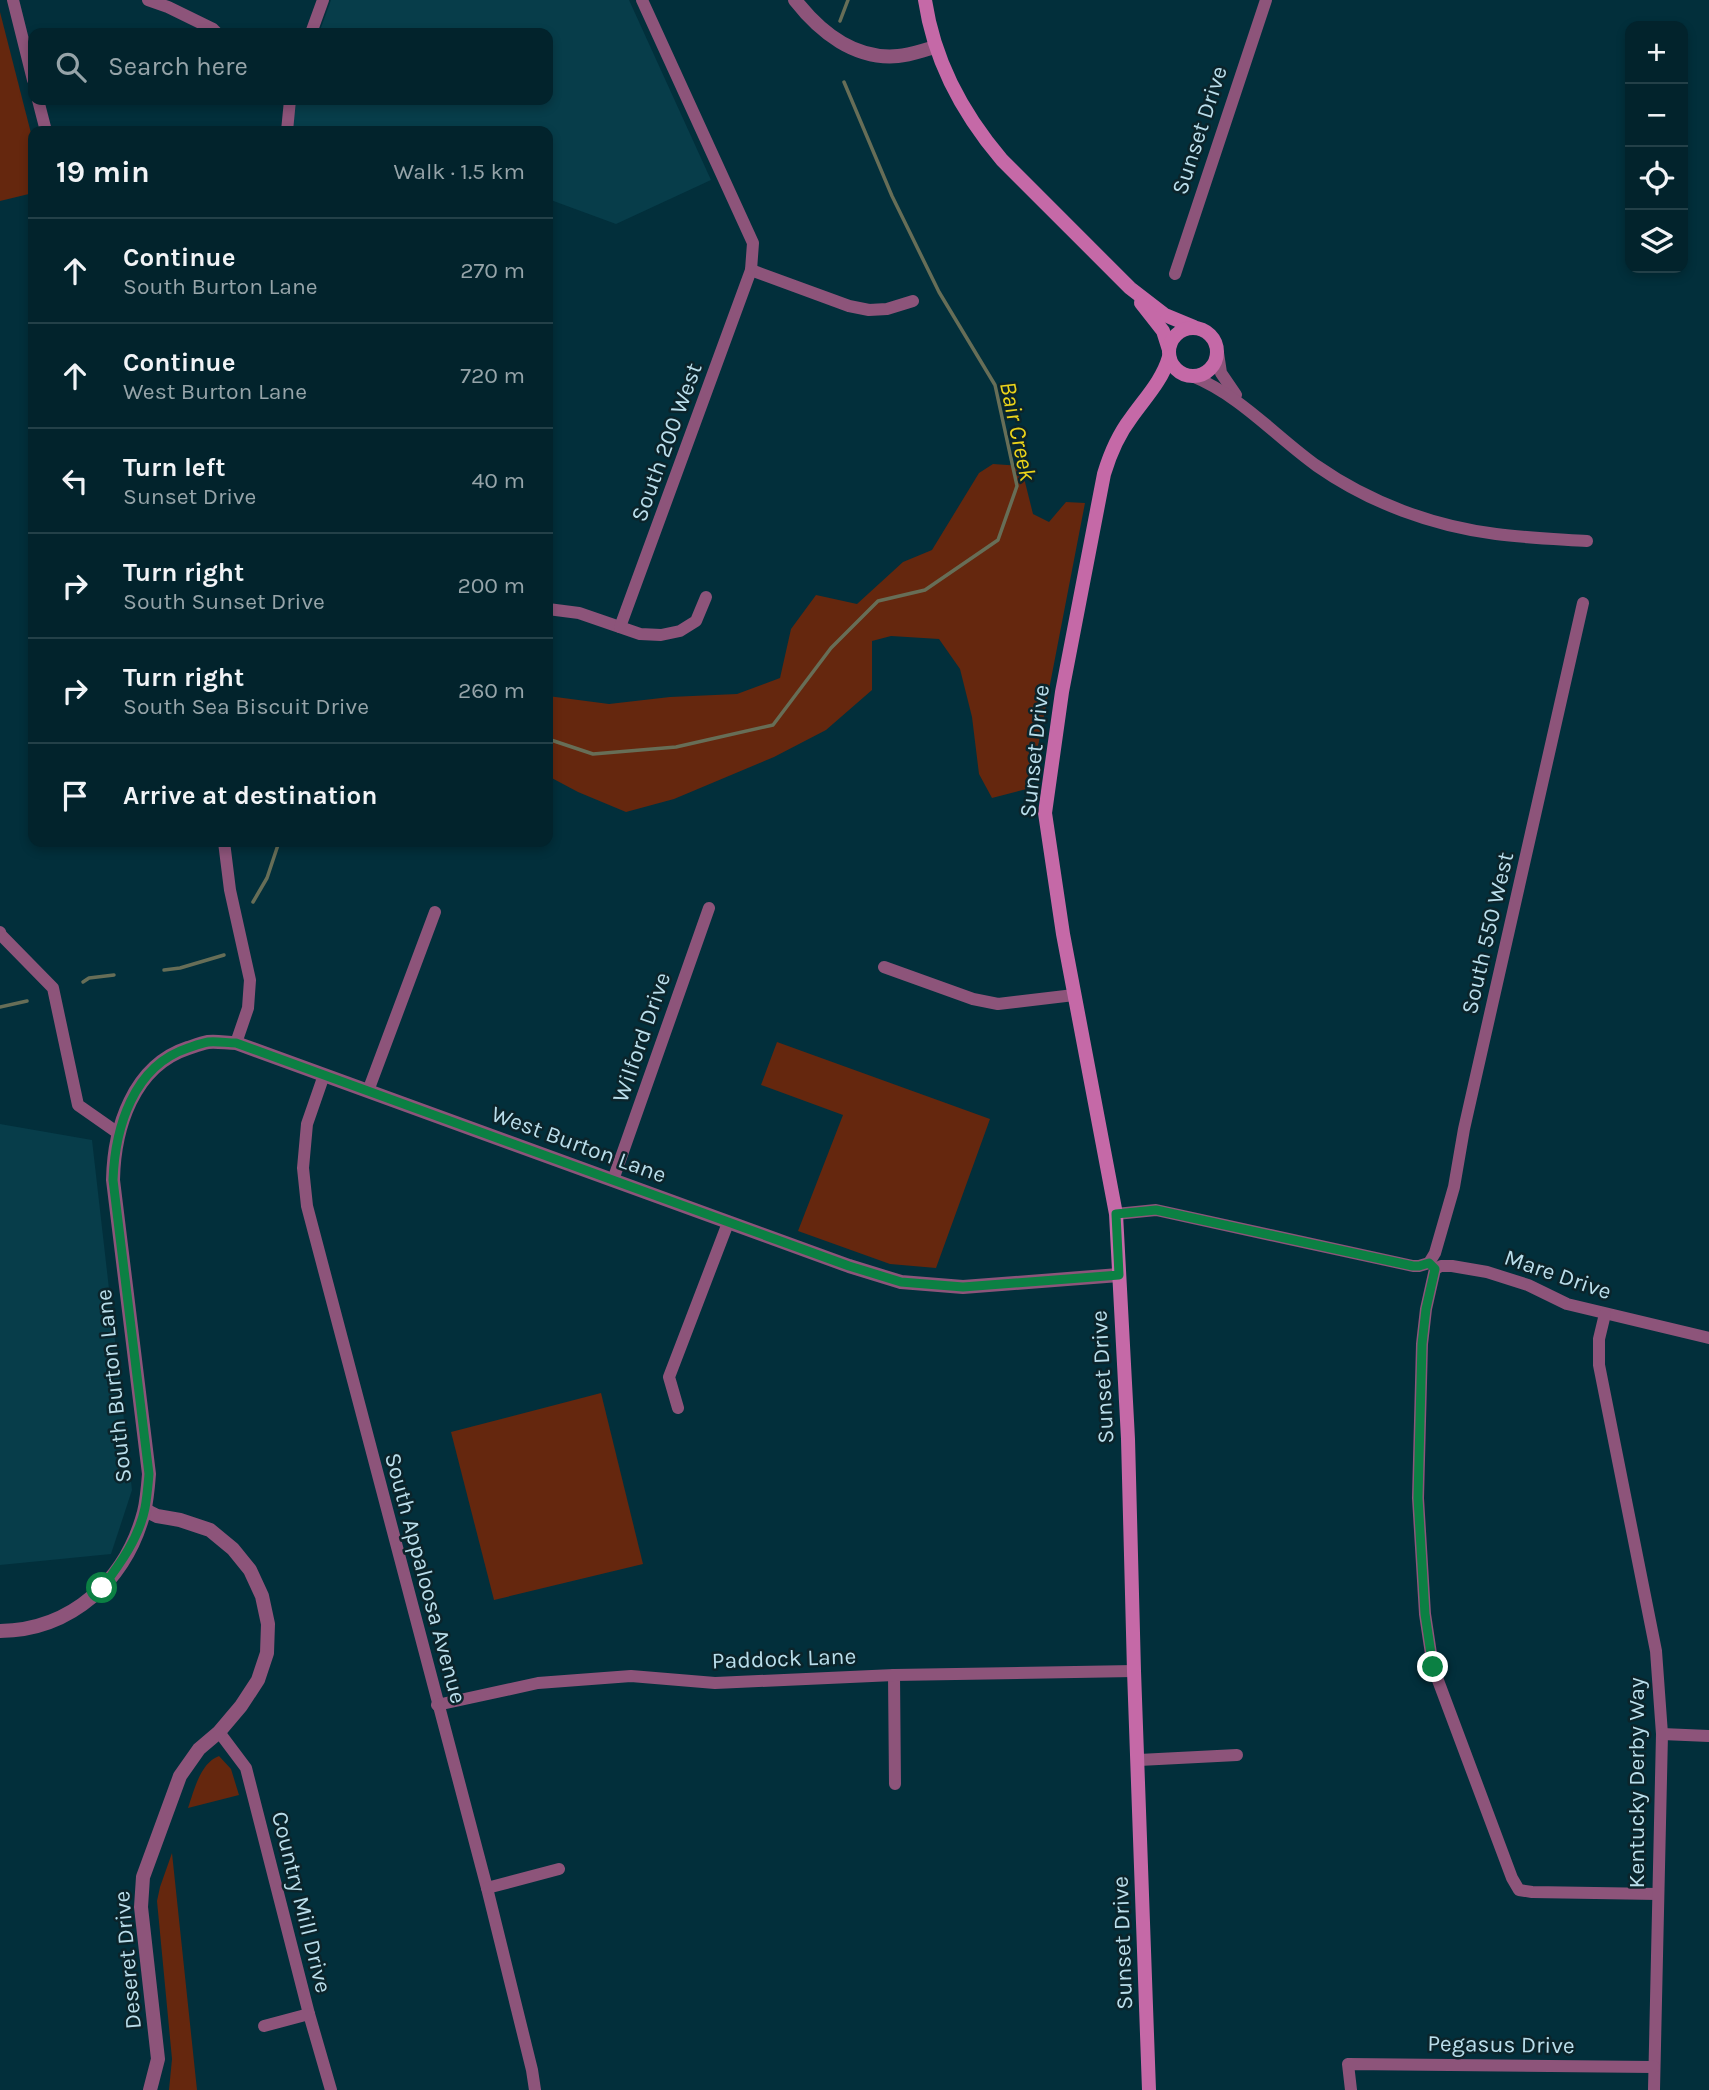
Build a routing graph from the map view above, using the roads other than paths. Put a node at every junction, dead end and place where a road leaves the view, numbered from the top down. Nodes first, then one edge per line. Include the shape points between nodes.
1 (12, 0) edge
2 (148, 0) edge
3 (323, 0) edge
4 (642, 0) edge
5 (795, 0) edge
6 (925, 0) edge
7 (1266, 0) edge
8 (212, 28) edge
9 (313, 28) edge
10 (936, 47) junction
11 (28, 61) edge
12 (39, 105) edge
13 (290, 105) edge
14 (45, 126) edge
15 (287, 126) edge
16 (751, 270) junction
17 (1175, 274) dead end
18 (1130, 288) junction
19 (914, 301) dead end
20 (1194, 327) junction
21 (1218, 353) junction
22 (1169, 354) junction
23 (1189, 375) junction
24 (1144, 401) junction
25 (1242, 404) junction
26 (1587, 541) dead end
27 (706, 597) dead end
28 (1583, 603) dead end
29 (553, 610) edge
30 (620, 627) junction
31 (225, 847) edge
32 (709, 908) dead end
33 (435, 912) dead end
34 (0, 932) edge
35 (884, 967) dead end
36 (1074, 995) junction
37 (236, 1043) junction
38 (324, 1076) junction
39 (368, 1091) junction
40 (118, 1133) junction
41 (113, 1180) joint
42 (612, 1180) junction
43 (1116, 1214) junction
44 (729, 1223) junction
45 (1432, 1266) junction
46 (1119, 1275) junction
47 (1605, 1314) junction
48 (1709, 1338) edge
49 (678, 1408) dead end
50 (145, 1510) junction
51 (0, 1631) edge
52 (1134, 1671) junction
53 (894, 1675) junction
54 (437, 1705) junction
55 (219, 1732) junction
56 (1662, 1734) junction
57 (1709, 1736) edge
58 (1237, 1755) dead end
59 (1139, 1760) junction
60 (895, 1784) dead end
61 (559, 1869) dead end
62 (486, 1888) junction
63 (1658, 1894) junction
64 (309, 2014) junction
65 (264, 2026) dead end
66 (1654, 2067) junction
67 (150, 2090) edge
68 (331, 2090) edge
69 (535, 2090) edge
70 (1150, 2090) edge
71 (1352, 2090) edge
72 (1654, 2090) edge

1 - 11 street
2 - 8 street
3 - 9 street
4 - 16 street via 753,243
5 - 10 street via 829,35 857,51 901,56
6 - 10 main road
7 - 17 street, Sunset Drive
10 - 18 main road via 956,96 988,144
12 - 14 street
13 - 15 street
16 - 19 street via 869,310
16 - 30 street, South 200 West
18 - 20 main road via 1166,315
18 - 22 main road via 1163,331
20 - 21 main road via 1214,338
20 - 22 main road via 1177,334
21 - 23 main road via 1210,370
21 - 25 street via 1221,373
22 - 23 main road via 1175,368
22 - 24 main road, Sunset Drive via 1159,381
23 - 24 main road
23 - 25 street
24 - 36 main road, Sunset Drive via 1116,442 1104,474 1062,692 1045,813
25 - 26 street via 1318,467 1405,512 1486,533
27 - 30 street via 696,621 680,631 640,634
28 - 45 street, South 550 West via 1454,1187
29 - 30 street
31 - 37 street via 250,980 248,1008
32 - 42 street, Wilford Drive
33 - 39 street
34 - 40 street via 53,988 78,1105
35 - 36 street via 998,1004
36 - 43 main road, Sunset Drive
37 - 38 street, West Burton Lane
37 - 40 street, West Burton Lane via 207,1042 172,1053 152,1068
38 - 39 street, West Burton Lane
38 - 54 street, South Appaloosa Avenue via 307,1124 303,1168 307,1206
39 - 42 street, West Burton Lane
40 - 41 street, West Burton Lane
41 - 50 street, South Burton Lane via 149,1474
42 - 44 street, West Burton Lane
43 - 45 street, Mare Drive via 1156,1210 1413,1266
43 - 46 main road, Sunset Drive
44 - 46 street, West Burton Lane via 901,1282 963,1287
44 - 49 street via 669,1377
45 - 47 street, Mare Drive via 1487,1272
45 - 63 street, South 550 West via 1422,1344 1418,1498 1433,1667 1518,1890
46 - 52 main road, Sunset Drive
47 - 48 street, Mare Drive
47 - 56 street, Kentucky Derby Way via 1599,1339 1600,1365 1656,1651
50 - 51 street, South Burton Lane via 123,1560 102,1588 71,1613 48,1623
50 - 55 street, Deseret Drive via 211,1531 250,1570 262,1596 268,1624 267,1653 258,1680
52 - 53 street, Paddock Lane
52 - 59 main road, Sunset Drive
53 - 54 street, Paddock Lane via 715,1683 631,1676 538,1684
53 - 60 street
54 - 62 street, South Appaloosa Avenue
55 - 64 street, Country Mill Drive via 246,1768
55 - 67 street, Deseret Drive via 180,1776 143,1877 141,1907 158,2059
56 - 57 street
56 - 63 street, Kentucky Derby Way
58 - 59 street
59 - 70 main road, Sunset Drive
61 - 62 street
62 - 69 street, South Appaloosa Avenue
63 - 66 street, Kentucky Derby Way
64 - 65 street
64 - 68 street, Country Mill Drive
66 - 71 street, Pegasus Drive via 1348,2064
66 - 72 street, Kentucky Derby Way

